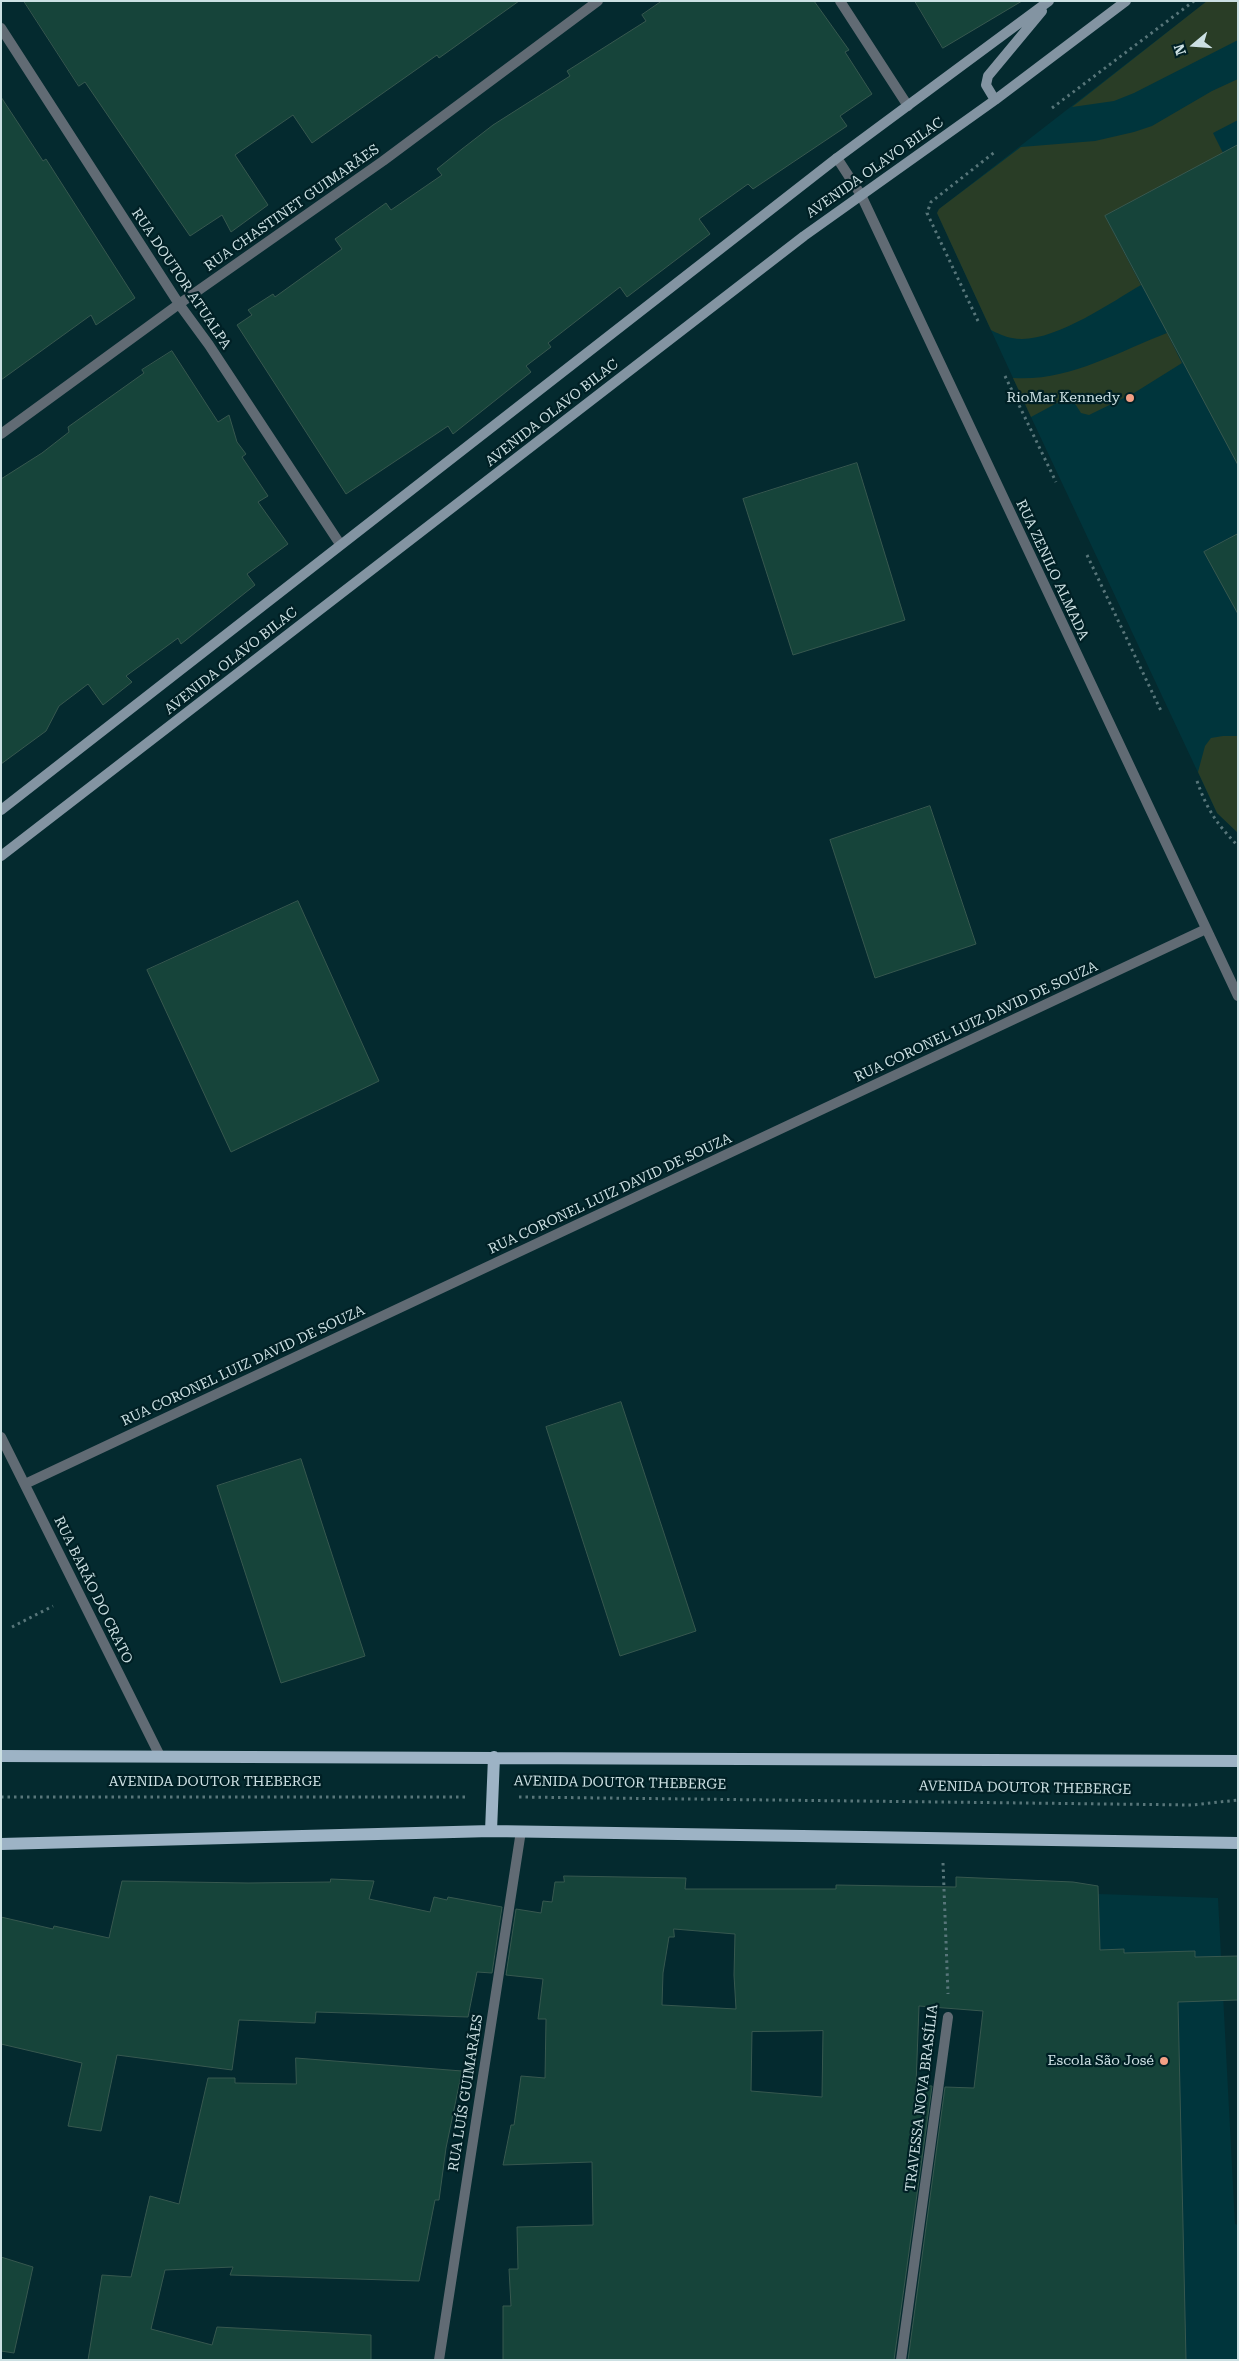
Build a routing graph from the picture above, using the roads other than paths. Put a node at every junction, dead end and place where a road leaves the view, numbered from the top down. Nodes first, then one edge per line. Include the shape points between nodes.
1 (598, 1) edge
2 (840, 1) edge
3 (1050, 1) edge
4 (1126, 1) edge
5 (1, 28) edge
6 (995, 100) junction
7 (908, 106) junction
8 (837, 158) junction
9 (861, 196) junction
10 (180, 304) junction
11 (1, 434) edge
12 (340, 544) junction
13 (1, 810) edge
14 (1, 856) edge
15 (1206, 929) junction
16 (1238, 996) edge
17 (1, 1437) edge
18 (25, 1484) junction
19 (1, 1756) edge
20 (160, 1756) junction
21 (494, 1757) junction
22 (1238, 1762) edge
23 (491, 1831) junction
24 (521, 1831) junction
25 (1238, 1843) edge
26 (1, 1844) edge
27 (948, 2017) road end
28 (439, 2360) edge
29 (901, 2360) edge

1 - 10 street, RUA CHASTINET GUIMARÃES via 383,160
2 - 7 street
3 - 6 street via 988,76 986,85
3 - 7 street, AVENIDA OLAVO BILAC
4 - 6 street, AVENIDA OLAVO BILAC
5 - 10 street, RUA DOUTOR ATUALPA
6 - 9 street, AVENIDA OLAVO BILAC
7 - 8 street, AVENIDA OLAVO BILAC
8 - 9 street, RUA ZENILO ALMADA
8 - 12 street, AVENIDA OLAVO BILAC
9 - 14 street, AVENIDA OLAVO BILAC via 804,236
9 - 15 street, RUA ZENILO ALMADA
10 - 11 street, RUA CHASTINET GUIMARÃES
10 - 12 street, RUA DOUTOR ATUALPA
12 - 13 street, AVENIDA OLAVO BILAC
15 - 16 street, RUA ZENILO ALMADA
15 - 18 street, RUA CORONEL LUIZ DAVID DE SOUZA
17 - 18 street, RUA BARÃO DO CRATO
18 - 20 street, RUA BARÃO DO CRATO
19 - 20 main road, AVENIDA DOUTOR THEBERGE
20 - 21 main road, AVENIDA DOUTOR THEBERGE
21 - 22 main road, AVENIDA DOUTOR THEBERGE
21 - 23 main road
23 - 24 main road
23 - 26 main road
24 - 25 main road
24 - 28 street, RUA LUÍS GUIMARÃES
27 - 29 street, TRAVESSA NOVA BRASÍLIA

